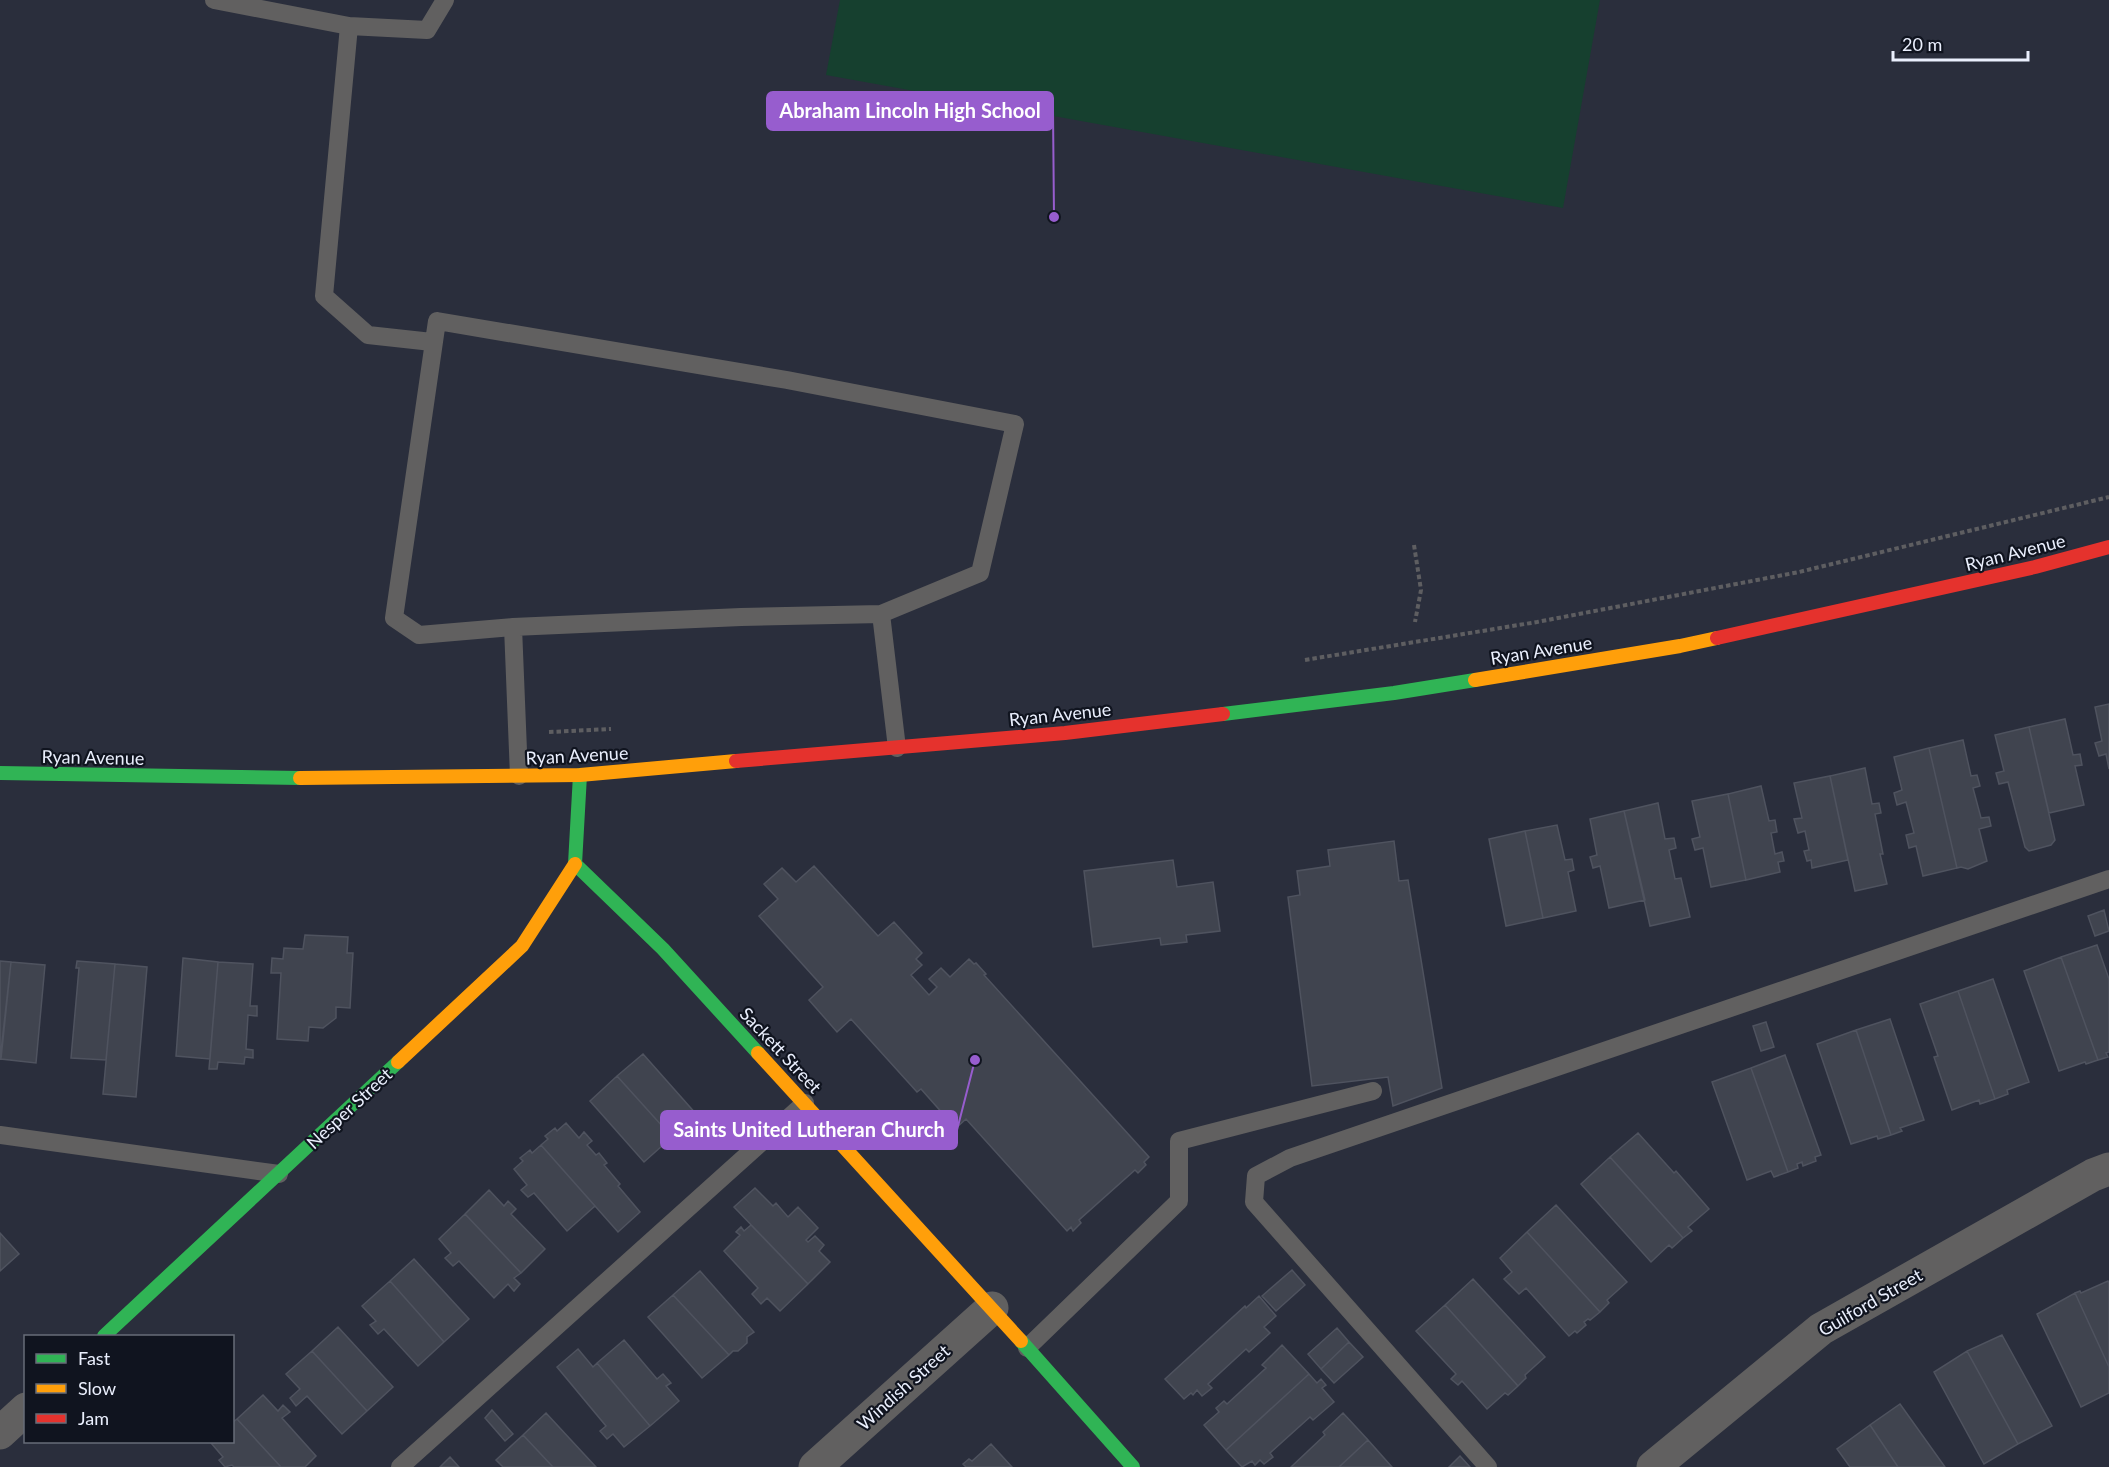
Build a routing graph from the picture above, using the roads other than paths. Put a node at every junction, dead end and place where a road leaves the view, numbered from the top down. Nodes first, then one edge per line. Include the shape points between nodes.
1 (214, 0) edge
2 (445, 0) edge
3 (349, 26) junction
4 (432, 342) junction
5 (2109, 547) edge
6 (881, 614) junction
7 (513, 627) junction
8 (897, 748) junction
9 (0, 773) edge
10 (580, 775) junction
11 (519, 776) junction
12 (574, 864) junction
13 (2109, 879) edge
14 (1373, 1091) dead end
15 (805, 1103) junction
16 (0, 1135) edge
17 (2109, 1169) edge
18 (279, 1174) junction
19 (992, 1308) junction
20 (105, 1335) edge
21 (1027, 1348) junction
22 (24, 1411) edge
23 (0, 1433) edge
24 (400, 1467) edge
25 (815, 1467) edge
26 (1133, 1467) edge
27 (1488, 1467) edge
28 (1653, 1467) edge

1 - 3 lane
2 - 3 lane via 427,30
3 - 4 lane via 324,296 368,335
4 - 6 lane via 437,321 788,380 1015,424 980,573
4 - 7 lane via 394,618 419,635
5 - 8 street, Ryan Avenue via 1680,646 1394,693 1065,733
6 - 7 lane
6 - 8 lane
7 - 11 lane
8 - 10 street, Ryan Avenue
9 - 11 street, Ryan Avenue via 330,779
10 - 11 street, Ryan Avenue
10 - 12 street
12 - 15 street, Sackett Street via 663,949
12 - 18 street, Nesper Street via 522,946
13 - 27 lane via 1290,1158 1256,1176 1254,1203
14 - 21 lane via 1179,1141 1179,1201
15 - 19 street, Sackett Street
15 - 24 lane
16 - 18 lane
17 - 28 street, Guilford Street via 1821,1329
18 - 20 street, Nesper Street
19 - 21 street, Sackett Street
19 - 25 street, Windish Street
21 - 26 street, Sackett Street
22 - 23 street

